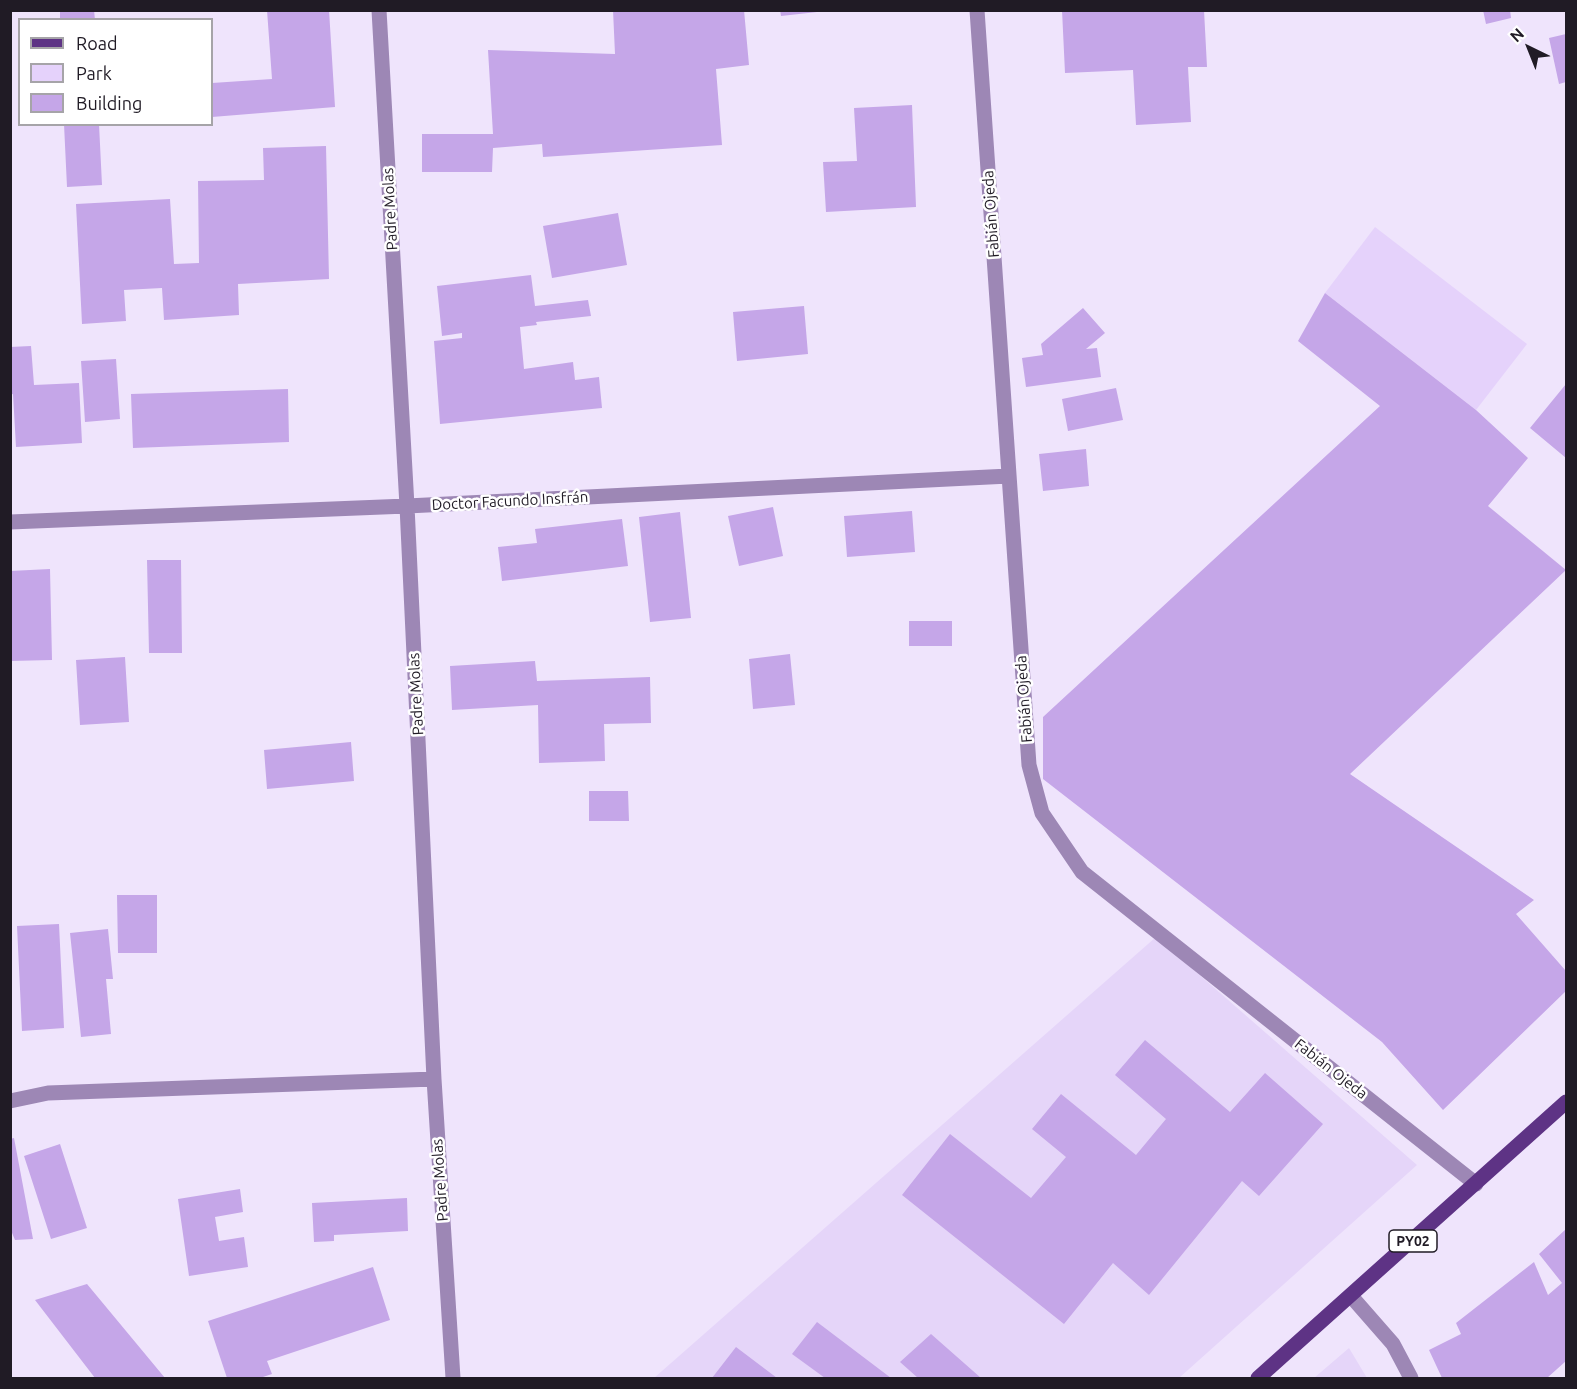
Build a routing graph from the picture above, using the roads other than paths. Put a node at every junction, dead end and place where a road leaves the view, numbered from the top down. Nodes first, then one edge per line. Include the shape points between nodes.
1 (379, 10) edge
2 (977, 10) edge
3 (1009, 476) junction
4 (407, 506) junction
5 (10, 522) edge
6 (434, 1079) junction
7 (10, 1101) edge
8 (1566, 1102) edge
9 (1476, 1184) junction
10 (1351, 1296) junction
11 (453, 1378) edge
12 (1258, 1378) edge
13 (1411, 1378) edge

1 - 4 street, Padre Molas
2 - 3 street, Fabián Ojeda
3 - 4 street, Doctor Facundo Insfrán
3 - 9 street, Fabián Ojeda via 1029,765 1042,813 1082,872
4 - 5 street, Doctor Facundo Insfrán
4 - 6 street, Padre Molas
6 - 7 street via 48,1093
6 - 11 street, Padre Molas
8 - 9 main road, PY02
9 - 10 main road, PY02
10 - 12 main road, PY02
10 - 13 street via 1393,1344

